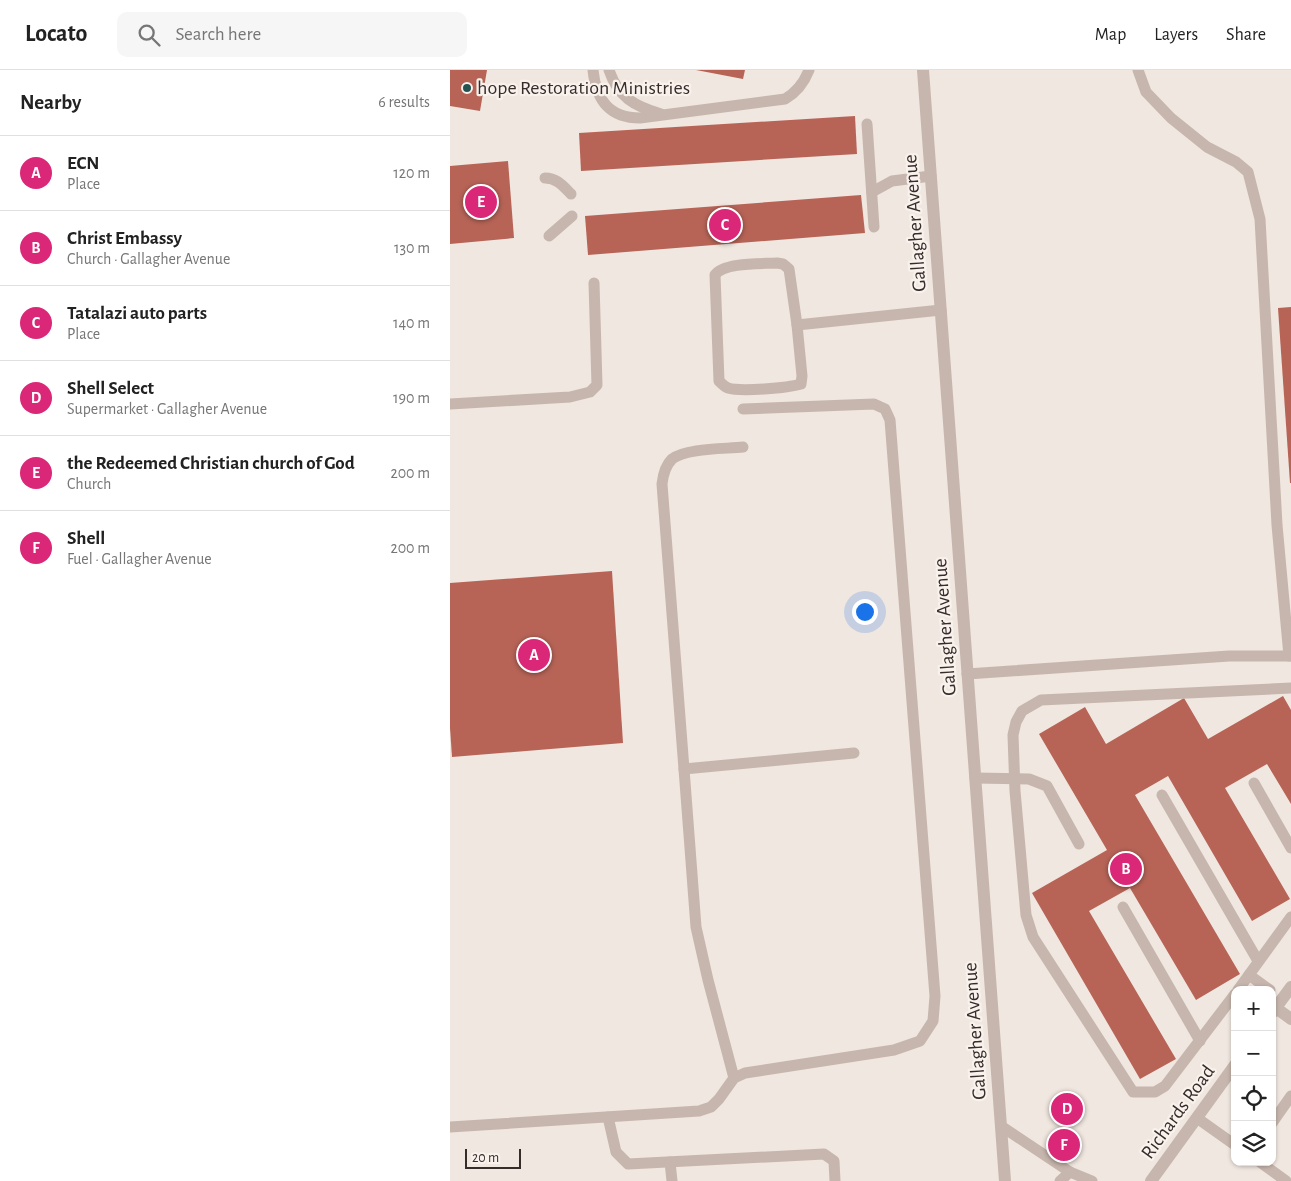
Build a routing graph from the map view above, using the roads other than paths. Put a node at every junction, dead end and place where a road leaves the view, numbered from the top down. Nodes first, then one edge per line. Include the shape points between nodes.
1 (593, 70) edge
2 (609, 70) edge
3 (808, 70) edge
4 (923, 70) edge
5 (1138, 70) edge
6 (665, 115) junction
7 (867, 124) dead end
8 (871, 171) junction
9 (931, 176) junction
10 (545, 178) dead end
11 (892, 181) junction
12 (872, 192) junction
13 (571, 194) dead end
14 (572, 216) dead end
15 (874, 227) dead end
16 (549, 236) dead end
17 (594, 284) dead end
18 (941, 310) junction
19 (797, 325) junction
20 (450, 404) edge
21 (743, 409) dead end
22 (743, 447) dead end
23 (1290, 656) edge
24 (967, 674) junction
25 (1291, 688) edge
26 (854, 752) dead end
27 (684, 769) junction
28 (975, 778) junction
29 (1014, 778) junction
30 (1254, 783) dead end
31 (1162, 795) dead end
32 (1079, 844) dead end
33 (1291, 848) edge
34 (1122, 907) dead end
35 (1291, 916) edge
36 (1258, 961) junction
37 (1249, 975) junction
38 (1241, 986) edge
39 (1260, 986) edge
40 (1291, 987) edge
41 (1231, 999) edge
42 (1276, 999) edge
43 (1276, 1001) edge
44 (1291, 1019) edge
45 (1200, 1042) junction
46 (1231, 1070) edge
47 (734, 1078) junction
48 (1291, 1096) edge
49 (608, 1117) junction
50 (1196, 1118) junction
51 (1273, 1121) edge
52 (1001, 1126) junction
53 (450, 1127) edge
54 (1231, 1142) edge
55 (670, 1162) junction
56 (1265, 1166) edge
57 (1070, 1172) junction
58 (672, 1181) edge
59 (835, 1181) edge
60 (1005, 1181) edge
61 (1060, 1181) edge
62 (1092, 1181) edge
63 (1151, 1181) edge
64 (1286, 1181) edge

1 - 6 lane via 599,97 618,116
2 - 6 lane via 617,89 625,97 647,110
3 - 6 lane via 795,93 785,98
4 - 9 street, Gallagher Avenue
5 - 23 lane via 1146,92 1172,118 1206,147 1248,172 1260,219 1277,525
7 - 8 lane
8 - 11 lane
8 - 12 lane
9 - 11 lane
9 - 18 street, Gallagher Avenue
10 - 13 lane via 557,180
11 - 12 lane
12 - 15 lane
14 - 16 lane
17 - 20 lane via 597,385 590,392
18 - 19 lane
18 - 24 street, Gallagher Avenue
19 - 19 lane via 800,384 740,390 728,388 718,381 715,275 726,266 784,264 789,269
21 - 47 lane via 874,404 885,409 890,420 936,996 933,1021 920,1040 894,1050 745,1073
22 - 27 lane via 687,452 673,459 662,477
23 - 24 lane via 1229,656
24 - 28 street, Gallagher Avenue
25 - 29 lane via 1041,700 1022,711 1016,722
26 - 27 lane
27 - 47 lane via 696,927
28 - 29 lane
28 - 52 street, Gallagher Avenue
29 - 32 lane via 1047,786
29 - 45 lane via 1026,915 1033,937 1133,1092 1155,1092 1165,1086
30 - 33 lane
31 - 36 lane
34 - 45 lane
35 - 36 lane
36 - 37 lane
37 - 38 lane
37 - 39 lane
40 - 42 street
41 - 45 lane
43 - 44 street
46 - 50 street, Richards Road
47 - 49 lane via 711,1107 699,1111
48 - 51 lane
49 - 53 lane
49 - 55 lane via 616,1152 628,1164
50 - 54 lane
50 - 63 street, Richards Road
52 - 57 lane
52 - 60 street, Gallagher Avenue
55 - 58 lane
55 - 59 lane via 824,1154 834,1160
56 - 64 lane
57 - 61 lane
57 - 62 lane

